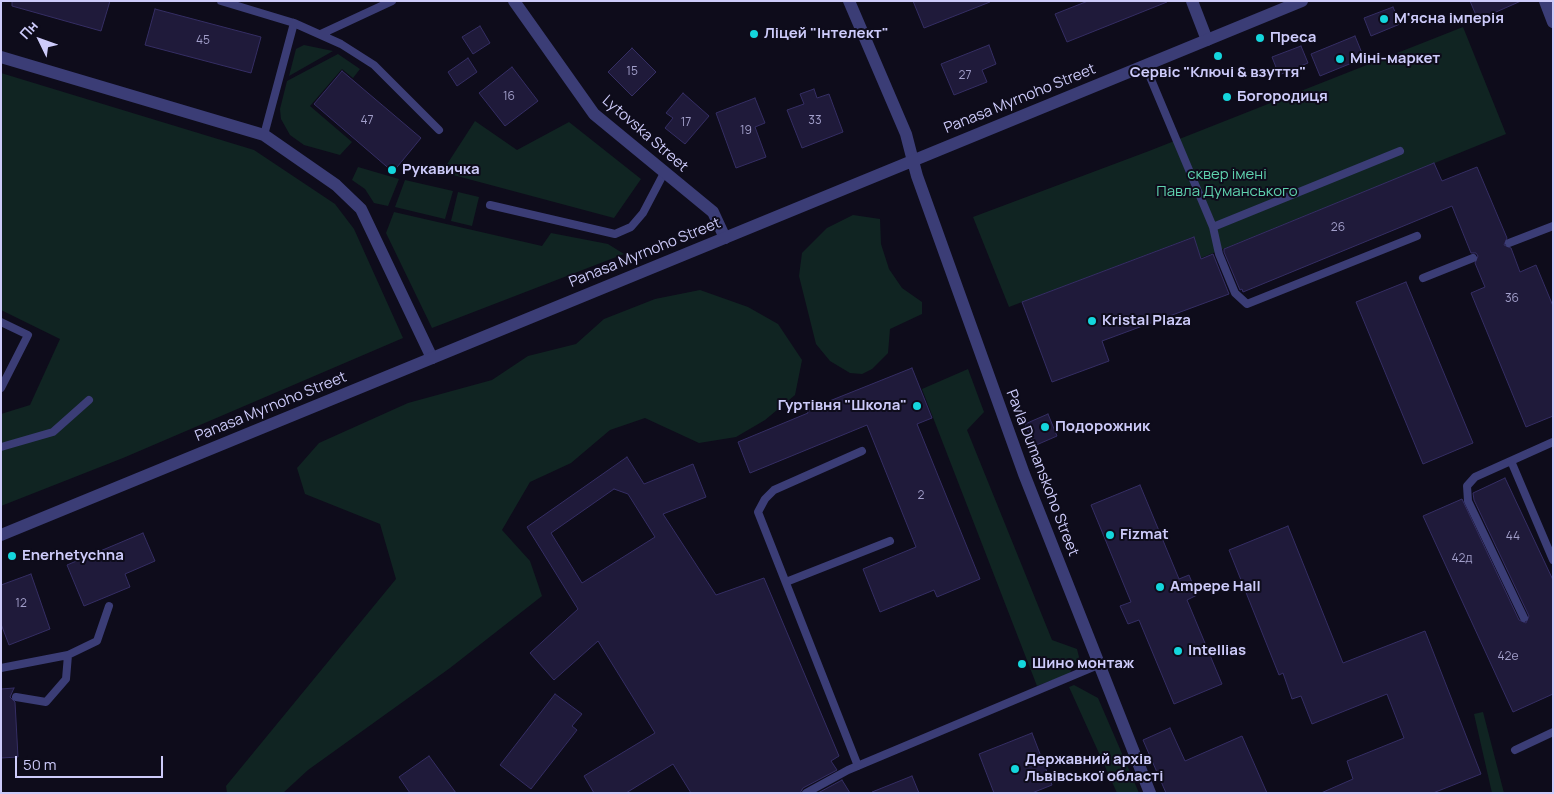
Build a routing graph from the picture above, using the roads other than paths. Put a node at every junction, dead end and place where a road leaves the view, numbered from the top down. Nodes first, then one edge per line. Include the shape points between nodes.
1 (221, 1) edge
2 (392, 1) edge
3 (514, 1) edge
4 (848, 1) edge
5 (1192, 1) edge
6 (1302, 1) edge
7 (1545, 1) edge
8 (1553, 22) edge
9 (294, 23) junction
10 (321, 34) junction
11 (1207, 40) junction
12 (1, 57) edge
13 (1145, 65) junction
14 (439, 130) dead end
15 (264, 135) junction
16 (1400, 151) dead end
17 (913, 160) junction
18 (664, 173) junction
19 (490, 205) dead end
20 (1553, 226) edge
21 (1213, 227) junction
22 (1417, 236) dead end
23 (725, 238) junction
24 (1509, 244) dead end
25 (1473, 258) dead end
26 (1423, 278) dead end
27 (1, 322) edge
28 (432, 358) junction
29 (1, 388) edge
30 (89, 400) dead end
31 (1553, 442) edge
32 (1, 447) edge
33 (862, 451) dead end
34 (1511, 461) junction
35 (1, 535) edge
36 (890, 541) dead end
37 (1553, 560) edge
38 (786, 582) junction
39 (110, 606) dead end
40 (1524, 618) dead end
41 (68, 655) junction
42 (1098, 665) junction
43 (1, 668) edge
44 (16, 697) dead end
45 (1553, 732) edge
46 (1515, 750) dead end
47 (858, 766) junction
48 (806, 793) edge
49 (1150, 793) edge

1 - 9 lane
2 - 10 lane
3 - 18 street, Lytovska Street via 594,114
4 - 17 street, Pavla Dumanskoho Street via 906,134
5 - 11 street
6 - 11 street, Panasa Myrnoho Street
7 - 8 street
9 - 10 lane
9 - 15 lane
10 - 14 lane via 374,65
11 - 13 street, Panasa Myrnoho Street
12 - 15 street
13 - 17 street, Panasa Myrnoho Street
13 - 21 lane
15 - 28 street via 336,185 361,209
16 - 21 lane
17 - 23 street, Panasa Myrnoho Street
17 - 42 street, Pavla Dumanskoho Street via 1024,474
18 - 19 lane via 643,214 632,226 615,234
18 - 23 street, Lytovska Street via 713,212
20 - 24 lane
21 - 22 lane via 1219,254 1235,293 1246,304
23 - 28 street, Panasa Myrnoho Street
25 - 26 lane
27 - 29 lane via 28,335
28 - 35 street, Panasa Myrnoho Street
30 - 32 lane via 53,432
31 - 34 lane
33 - 38 lane via 774,490 765,499 758,512
34 - 37 lane
34 - 40 lane via 1475,477 1467,486 1468,501
36 - 38 lane
38 - 47 lane
39 - 41 lane via 98,641
41 - 43 lane
41 - 44 lane via 66,679 46,702
42 - 47 lane
42 - 49 street, Pavla Dumanskoho Street
45 - 46 lane
47 - 48 lane

